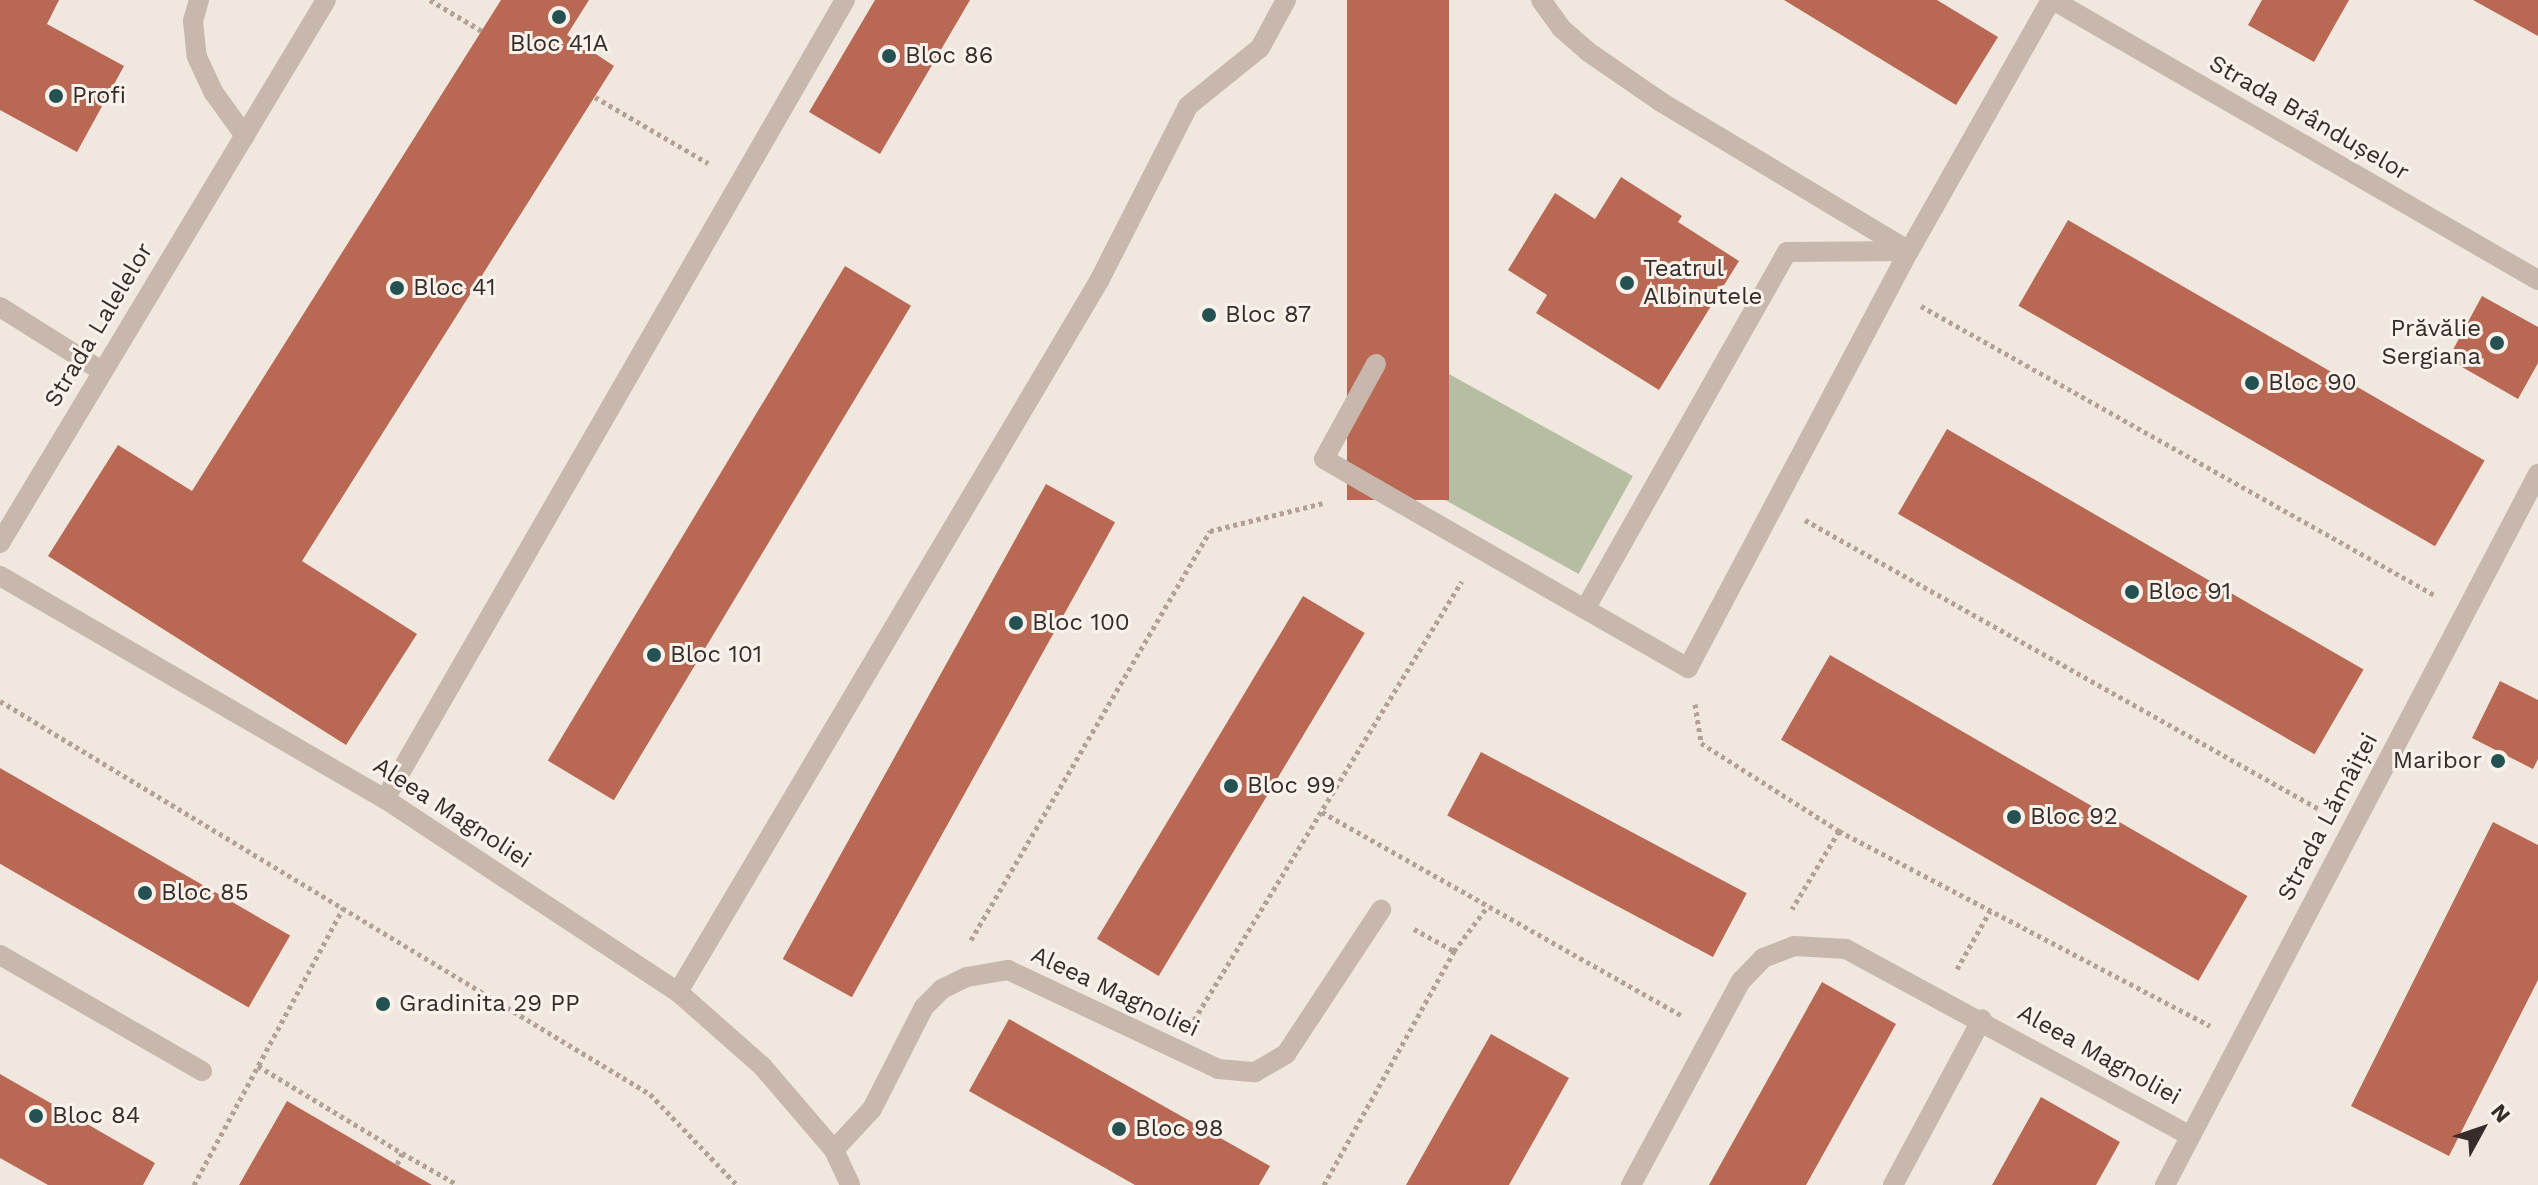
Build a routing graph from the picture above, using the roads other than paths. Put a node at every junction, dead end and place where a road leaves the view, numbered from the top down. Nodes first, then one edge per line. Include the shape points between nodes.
1 (199, 0) edge
2 (326, 0) edge
3 (845, 0) edge
4 (1286, 0) edge
5 (1541, 0) edge
6 (2052, 0) edge
7 (245, 136) junction
8 (1909, 251) junction
9 (2538, 280) edge
10 (0, 307) edge
11 (1376, 364) dead end
12 (100, 370) junction
13 (2538, 474) edge
14 (0, 543) edge
15 (0, 576) edge
16 (1585, 609) junction
17 (385, 799) junction
18 (1381, 910) road end
19 (0, 955) edge
20 (678, 992) junction
21 (1982, 1019) junction
22 (202, 1071) dead end
23 (2190, 1136) junction
24 (834, 1150) junction
25 (850, 1185) edge
26 (1631, 1185) edge
27 (1893, 1185) edge
28 (2165, 1185) edge

1 - 7 street via 193,21 197,57 214,93
2 - 7 street, Strada Lalelelor
3 - 17 street
4 - 20 street via 1260,48 1188,106 1099,281
5 - 8 street via 1587,51 1649,94
6 - 8 street
6 - 9 street, Strada Brândușelor
7 - 12 street, Strada Lalelelor
8 - 16 street via 1787,252
8 - 16 street via 1688,668
10 - 12 street
11 - 16 street via 1324,459
12 - 14 street, Strada Lalelelor
13 - 23 street, Strada Lămâiței
15 - 17 street, Aleea Magnoliei
17 - 20 street, Aleea Magnoliei
18 - 24 street, Aleea Magnoliei via 1286,1054 1270,1066 1234,1073 1008,970 985,971 942,989 911,1028 872,1109
19 - 22 street
20 - 24 street, Aleea Magnoliei via 762,1066
21 - 23 street, Aleea Magnoliei
21 - 26 street, Aleea Magnoliei via 1846,949 1794,946 1763,958 1741,981
21 - 27 street, Aleea Magnoliei
23 - 28 street, Strada Lămâiței
24 - 25 street, Aleea Magnoliei

